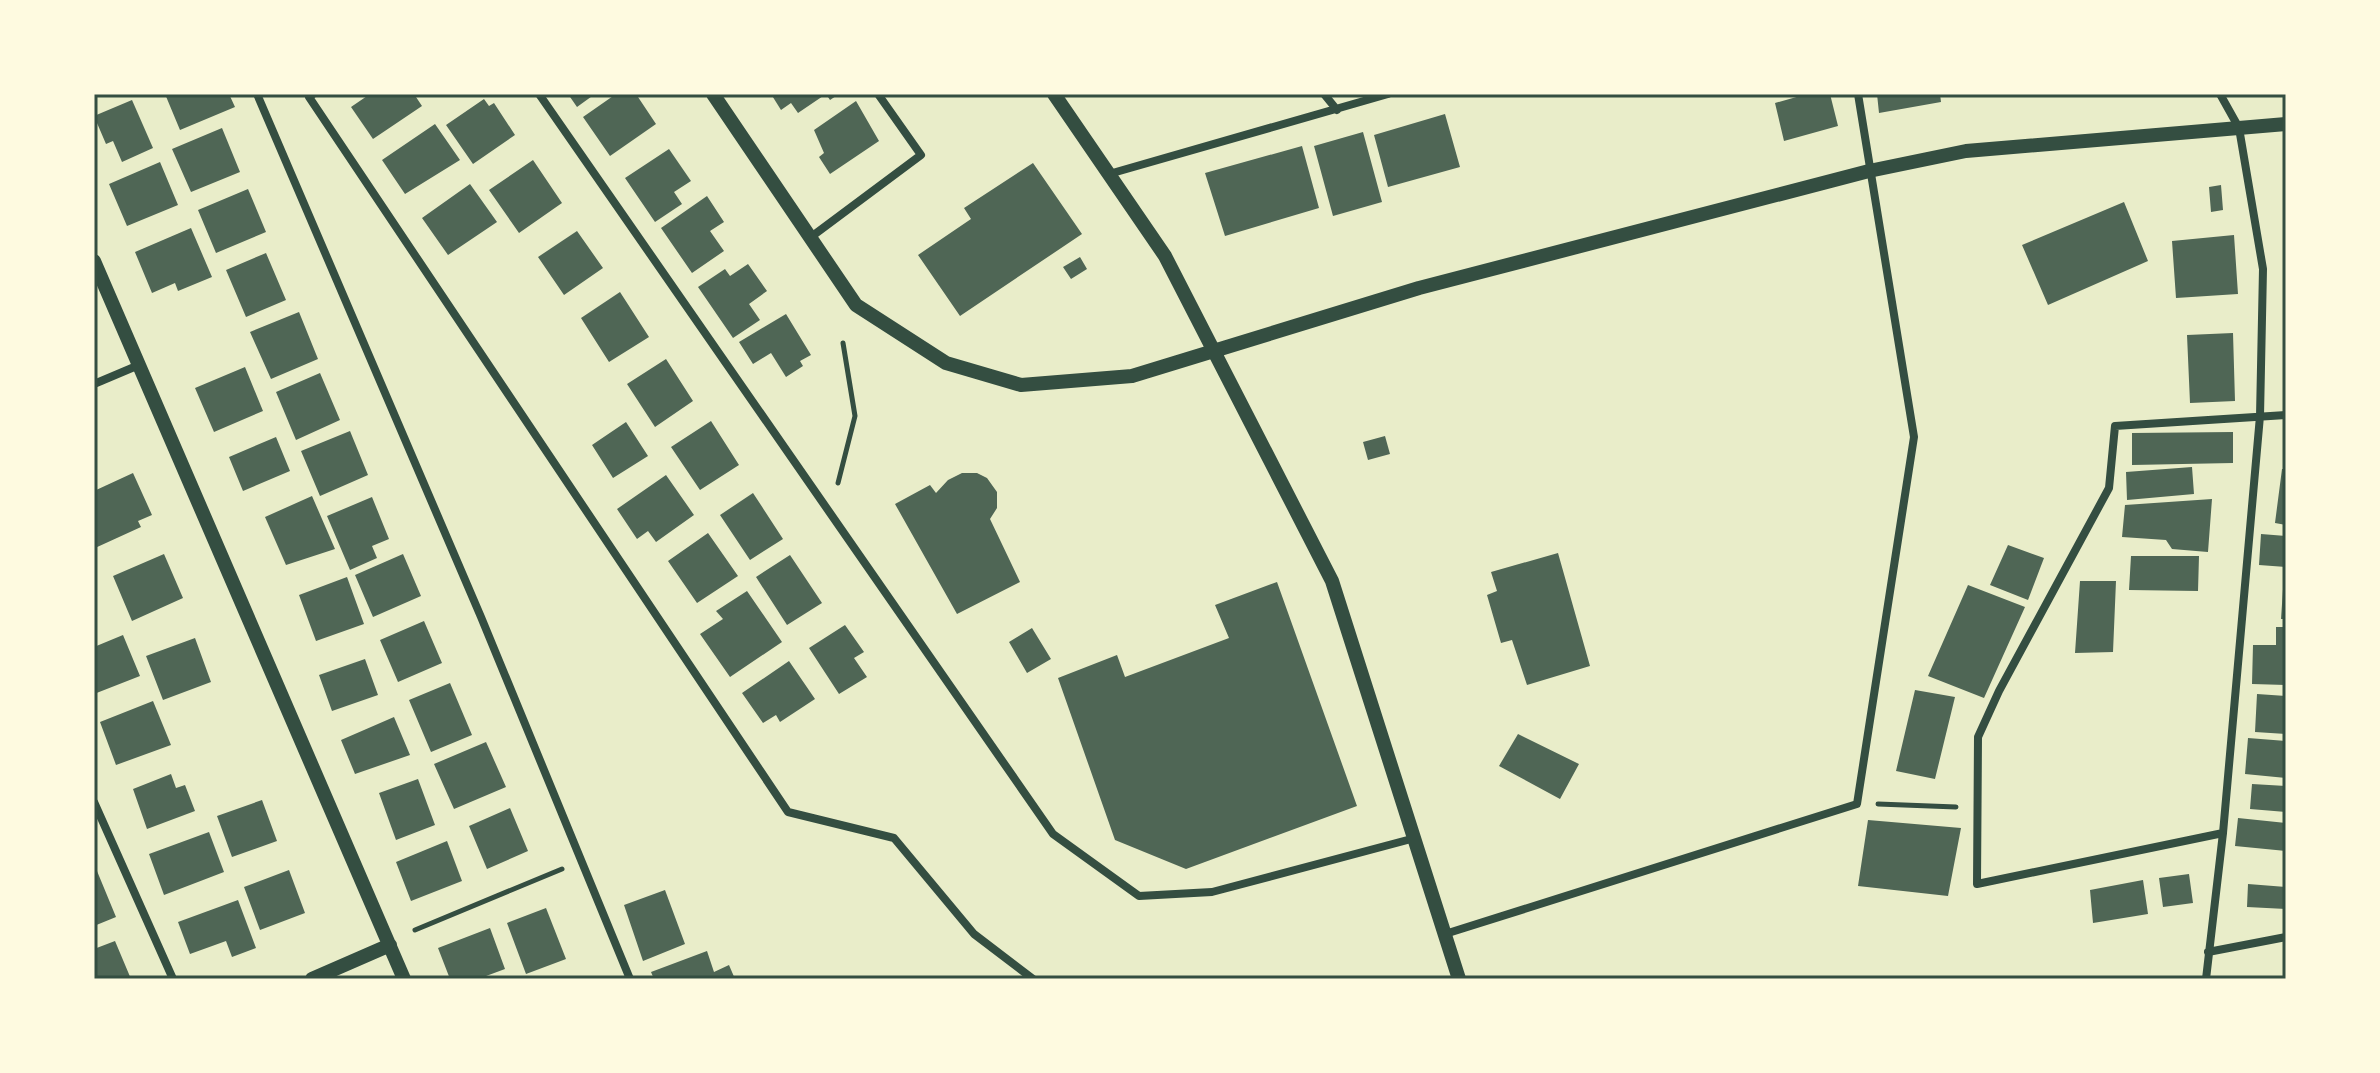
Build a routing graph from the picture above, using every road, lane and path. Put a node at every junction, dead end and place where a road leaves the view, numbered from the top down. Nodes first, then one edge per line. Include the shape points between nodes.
1 (257, 94) edge
2 (313, 94) edge
3 (539, 94) edge
4 (713, 94) edge
5 (878, 94) edge
6 (1054, 94) edge
7 (1324, 94) edge
8 (1388, 94) edge
9 (1858, 94) edge
10 (2220, 94) edge
11 (1337, 110) junction
12 (2286, 124) edge
13 (2239, 128) junction
14 (1869, 171) junction
15 (1109, 174) junction
16 (811, 237) junction
17 (94, 261) edge
18 (843, 343) dead end
19 (1215, 350) junction
20 (139, 365) junction
21 (94, 384) edge
22 (2286, 415) edge
23 (2260, 416) junction
24 (838, 483) dead end
25 (94, 802) edge
26 (1857, 804) junction
27 (1976, 808) junction
28 (99, 826) edge
29 (2223, 833) junction
30 (1415, 838) junction
31 (582, 861) junction
32 (415, 930) dead end
33 (1445, 934) junction
34 (2286, 937) edge
35 (390, 945) junction
36 (2208, 952) junction
37 (173, 979) edge
38 (312, 979) edge
39 (404, 979) edge
40 (630, 979) edge
41 (1033, 979) edge
42 (1459, 979) edge
43 (2206, 979) edge

1 - 31 street
2 - 41 street via 309,97 788,812 894,838 974,934
3 - 30 street via 1053,834 1139,896 1212,892
4 - 16 street
5 - 16 street via 921,155
6 - 15 street
7 - 11 street
8 - 11 street
9 - 14 street
10 - 13 street
11 - 15 street
12 - 13 street
13 - 14 street via 1966,151
13 - 23 street via 2263,269
14 - 19 street via 1419,288
14 - 26 street via 1914,437
15 - 19 street via 1165,256
16 - 19 street via 856,305 946,363 1021,385 1132,376
17 - 20 street
18 - 24 path via 855,416
19 - 30 street via 1332,581
20 - 21 street
20 - 35 street
22 - 23 street
23 - 27 street via 2115,426 2109,488 1978,737
23 - 29 street
25 - 28 street
26 - 27 path
26 - 33 street
27 - 29 street via 1977,884
28 - 37 street
29 - 36 street
30 - 33 street
31 - 32 path
31 - 40 street
33 - 42 street
34 - 36 street
35 - 38 street
35 - 39 street
36 - 43 street

